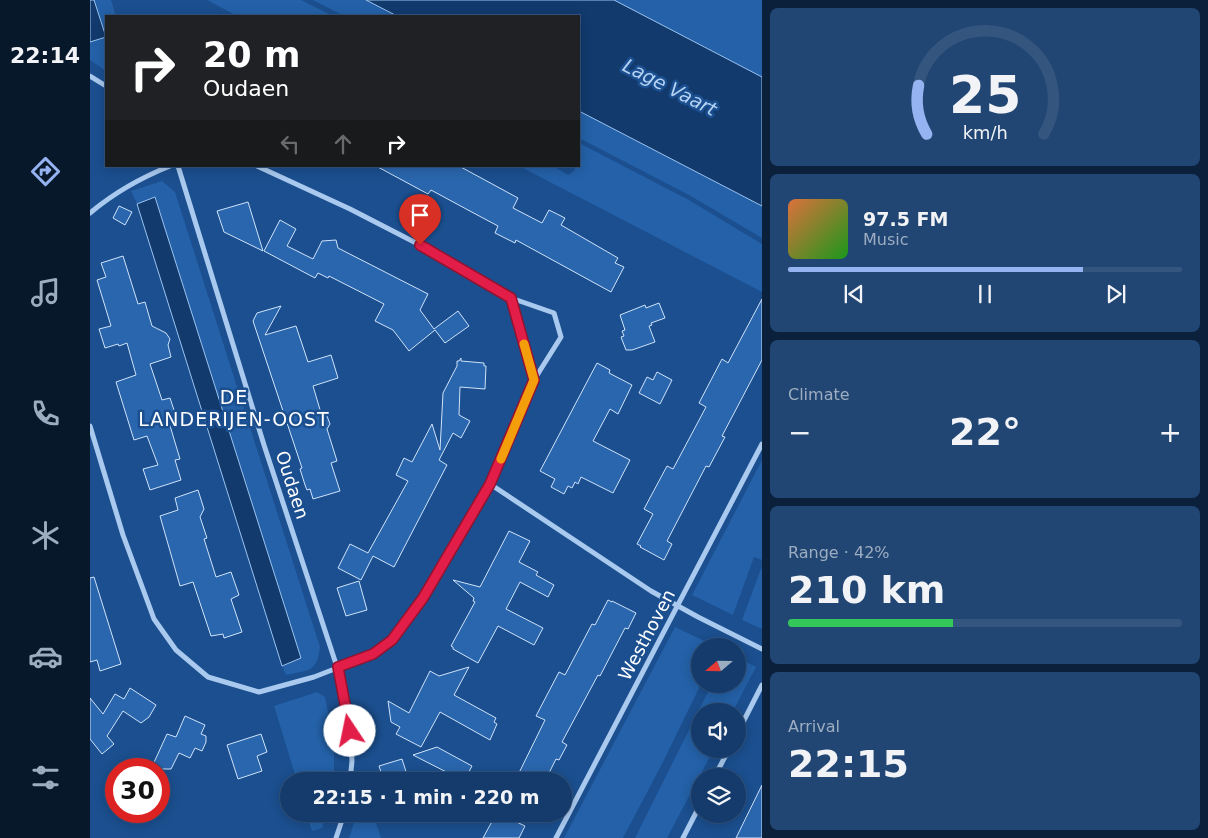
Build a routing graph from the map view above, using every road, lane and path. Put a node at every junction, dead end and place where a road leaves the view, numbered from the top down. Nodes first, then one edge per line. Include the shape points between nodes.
1 (90, 76) edge
2 (105, 85) edge
3 (167, 167) edge
4 (178, 167) edge
5 (259, 167) edge
6 (90, 213) edge
7 (511, 298) junction
8 (534, 380) junction
9 (90, 426) edge
10 (762, 444) edge
11 (490, 484) junction
12 (677, 606) junction
13 (762, 649) edge
14 (338, 667) junction
15 (762, 685) edge
16 (746, 716) edge
17 (351, 772) edge
18 (341, 822) edge
19 (691, 822) edge
20 (336, 838) edge
21 (556, 838) edge
22 (683, 838) edge

1 - 2 street
3 - 6 street via 142,177
4 - 14 street, Oudaen via 264,445
5 - 7 street via 359,213
7 - 8 street
7 - 8 street via 554,313 561,337
8 - 11 street
9 - 14 street via 123,534 154,619 176,650 208,677 259,692
10 - 12 street, Westhoven
11 - 12 street
11 - 14 street via 423,598 392,640 373,654
12 - 13 street
12 - 21 street, Westhoven
14 - 17 street, Oudaen via 350,731
15 - 16 street
18 - 20 street
19 - 22 street

